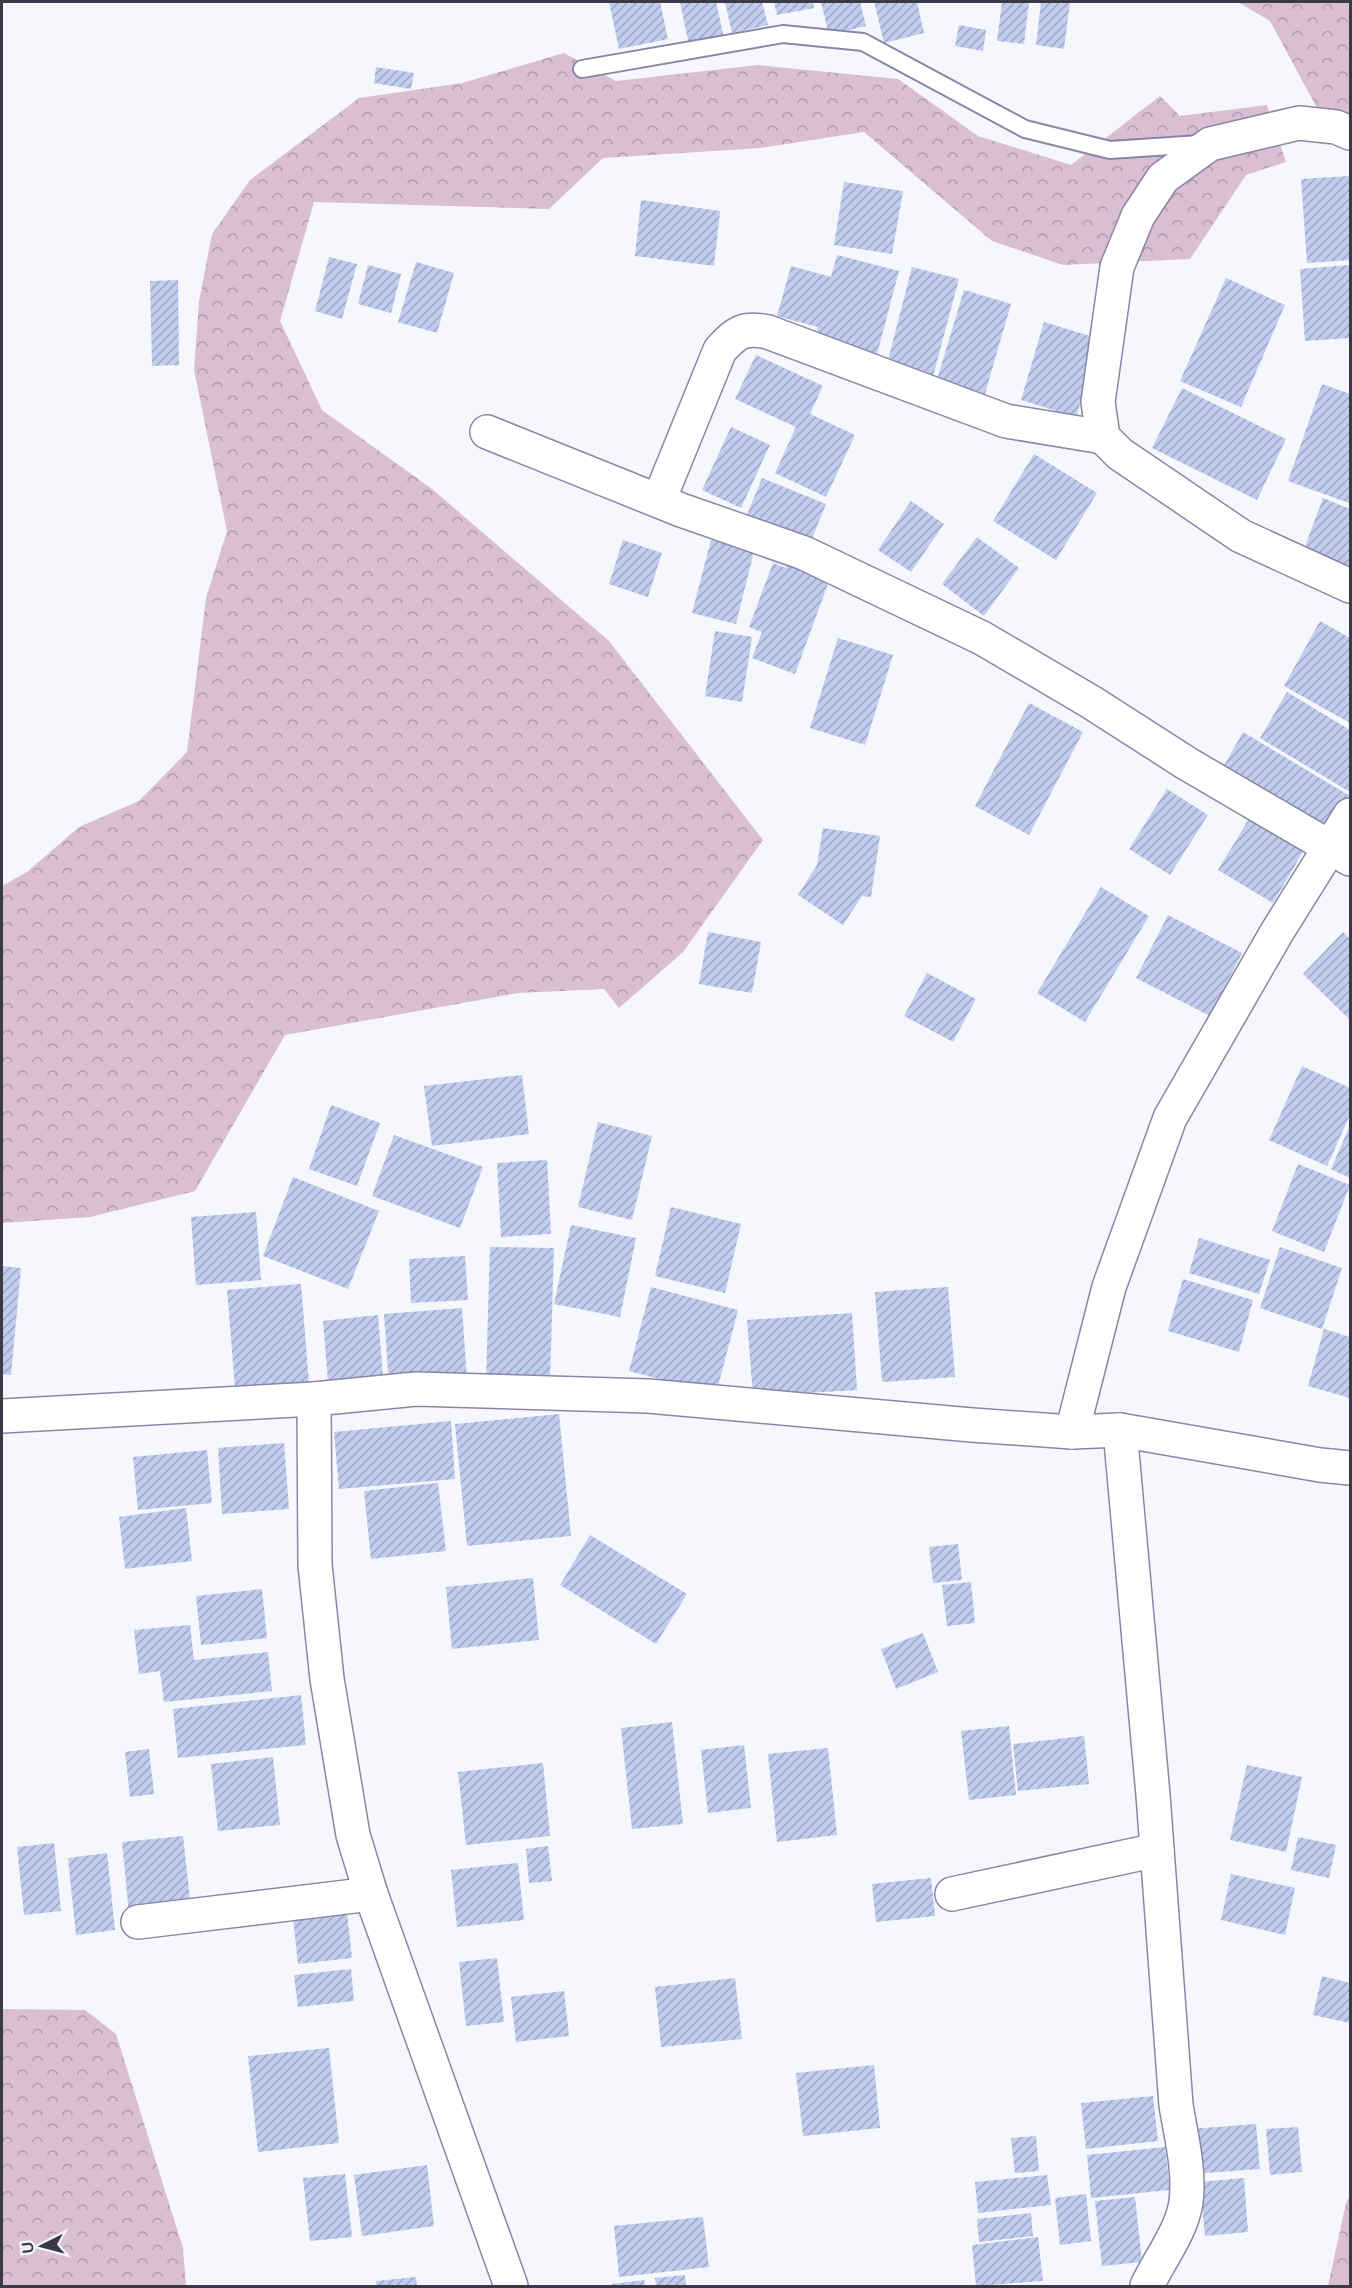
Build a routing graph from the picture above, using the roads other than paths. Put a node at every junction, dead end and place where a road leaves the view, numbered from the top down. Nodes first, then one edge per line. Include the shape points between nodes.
1 (582, 69) dead end
2 (1350, 133) edge
3 (1210, 144) junction
4 (487, 432) dead end
5 (1103, 437) junction
6 (659, 500) junction
7 (1350, 586) edge
8 (1350, 815) edge
9 (1341, 854) edge
10 (314, 1399) junction
11 (2, 1416) edge
12 (1120, 1430) junction
13 (1072, 1432) junction
14 (1350, 1468) edge
15 (1157, 1850) junction
16 (371, 1894) junction
17 (952, 1894) dead end
18 (138, 1922) dead end
19 (511, 2286) edge
20 (1147, 2286) edge

1 - 3 lane via 783,34 863,42 1025,129 1110,150
2 - 3 street via 1336,127 1299,123
3 - 5 street via 1163,178 1138,216 1117,267 1098,402
4 - 6 street
5 - 6 street via 1006,421 768,332 737,332 720,350
5 - 7 street via 1120,454 1241,536
6 - 9 street via 804,553 982,638
8 - 9 street
9 - 13 street via 1277,932 1170,1118 1109,1287
10 - 11 street
10 - 13 street via 416,1389 648,1396
10 - 16 street via 315,1565 327,1679 353,1835
12 - 13 street
12 - 14 street
12 - 15 street
15 - 17 street
15 - 20 street via 1186,2203
16 - 18 street
16 - 19 street

